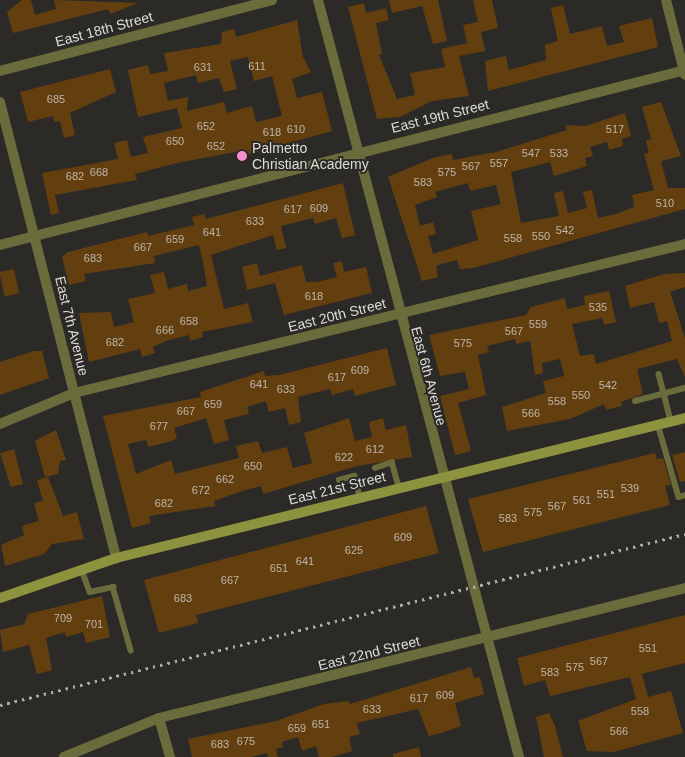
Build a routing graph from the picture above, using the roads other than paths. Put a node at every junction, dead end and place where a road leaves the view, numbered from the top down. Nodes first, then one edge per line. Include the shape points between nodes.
1 (272, 0) edge
2 (318, 0) edge
3 (666, 0) edge
4 (0, 70) edge
5 (685, 72) edge
6 (0, 102) edge
7 (357, 150) junction
8 (34, 236) junction
9 (685, 244) edge
10 (0, 246) edge
11 (399, 314) junction
12 (659, 374) dead end
13 (685, 388) edge
14 (74, 393) junction
15 (664, 394) junction
16 (635, 401) dead end
17 (685, 418) edge
18 (671, 421) junction
19 (0, 424) edge
20 (658, 424) junction
21 (375, 468) dead end
22 (442, 476) junction
23 (339, 480) dead end
24 (399, 486) junction
25 (685, 495) edge
26 (360, 496) junction
27 (116, 558) junction
28 (82, 570) junction
29 (685, 588) edge
30 (0, 598) edge
31 (486, 638) junction
32 (131, 650) dead end
33 (159, 718) junction
34 (64, 757) edge
35 (170, 757) edge
36 (519, 757) edge

1 - 4 street, East 18th Street
2 - 7 street, East 6th Avenue
3 - 5 street
5 - 7 street, East 19th Street
6 - 8 street, East 7th Avenue
7 - 8 street, East 19th Street
7 - 11 street, East 6th Avenue
8 - 10 street, East 19th Street
8 - 14 street, East 7th Avenue
9 - 11 street, East 20th Street
11 - 14 street, East 20th Street
11 - 22 street, East 6th Avenue
12 - 15 lane
13 - 15 lane
14 - 19 street, East 20th Street
14 - 27 street, East 7th Avenue
15 - 16 lane
15 - 18 lane
17 - 18 main road, East 21st Street
18 - 20 main road, East 21st Street
20 - 22 main road, East 21st Street
20 - 25 lane via 679,497
21 - 24 lane via 392,462
22 - 24 main road, East 21st Street
22 - 31 street, East 6th Avenue
23 - 26 lane via 354,476
24 - 26 main road, East 21st Street
26 - 27 main road, East 21st Street
27 - 28 main road, East 21st Street
28 - 30 main road, East 21st Street
28 - 32 lane via 90,592 113,587
29 - 31 street, East 22nd Street
31 - 33 street, East 22nd Street
31 - 36 street, East 6th Avenue
33 - 34 street, East 22nd Street
33 - 35 street

